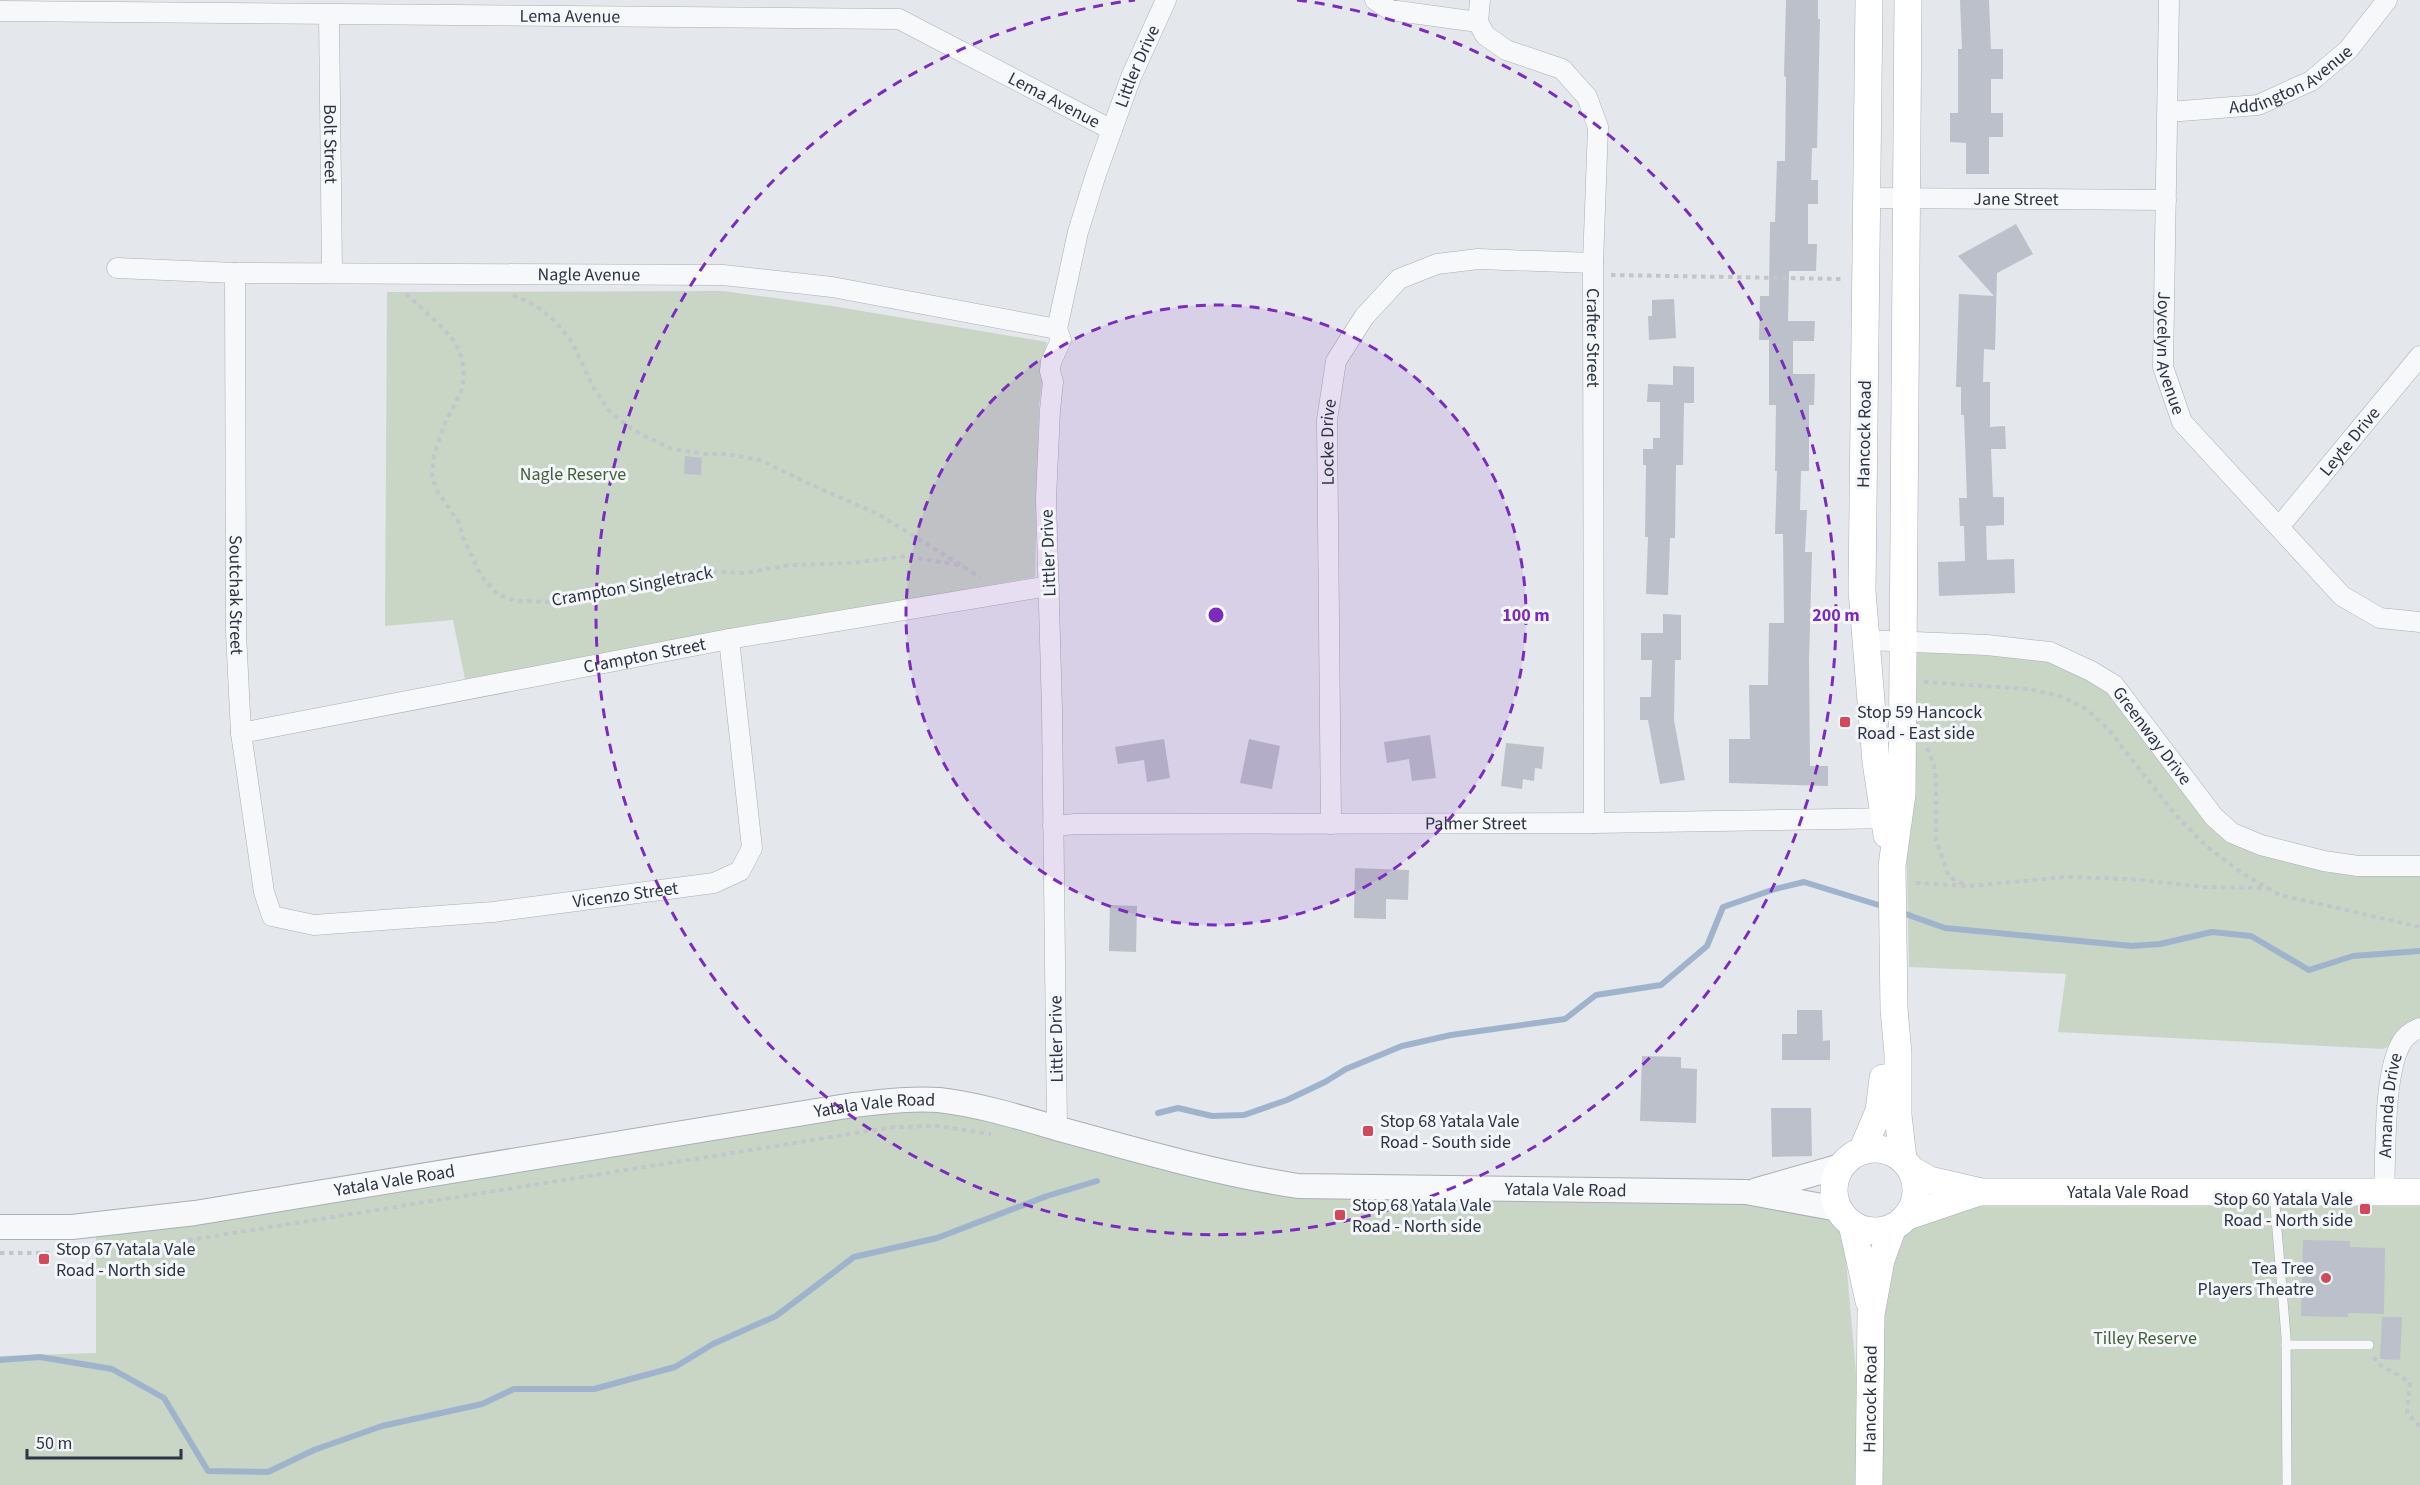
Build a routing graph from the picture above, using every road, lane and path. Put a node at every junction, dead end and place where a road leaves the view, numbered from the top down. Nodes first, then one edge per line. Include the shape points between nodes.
1 (1166, 0) edge
2 (1375, 0) edge
3 (1480, 0) edge
4 (1869, 0) edge
5 (1908, 0) edge
6 (2169, 0) edge
7 (2387, 0) edge
8 (230, 6) edge
9 (0, 11) edge
10 (329, 15) junction
11 (1478, 22) junction
12 (2168, 112) junction
13 (1112, 130) junction
14 (1866, 198) junction
15 (1906, 198) junction
16 (2166, 200) junction
17 (117, 268) dead end
18 (1593, 269) junction
19 (332, 272) junction
20 (235, 273) junction
21 (382, 273) junction
22 (493, 273) junction
23 (1850, 278) dead end
24 (1058, 329) junction
25 (2420, 356) edge
26 (2278, 527) junction
27 (964, 566) junction
28 (1049, 586) junction
29 (992, 595) junction
30 (2420, 622) edge
31 (729, 639) junction
32 (1866, 640) junction
33 (1902, 641) junction
34 (1902, 682) junction
35 (242, 733) junction
36 (1902, 742) junction
37 (1892, 818) junction
38 (1594, 823) junction
39 (1330, 824) junction
40 (1053, 826) junction
41 (2420, 866) edge
42 (1892, 881) junction
43 (1969, 886) junction
44 (2268, 888) junction
45 (272, 916) joint
46 (2420, 927) edge
47 (1894, 1009) junction
48 (2420, 1028) edge
49 (1057, 1128) junction
50 (993, 1135) dead end
51 (1852, 1158) junction
52 (1907, 1164) junction
53 (1746, 1192) junction
54 (1981, 1192) junction
55 (2274, 1192) junction
56 (2384, 1192) junction
57 (2420, 1192) edge
58 (1845, 1217) junction
59 (1900, 1222) junction
60 (0, 1227) edge
61 (0, 1253) edge
62 (1871, 1314) junction
63 (2286, 1345) junction
64 (2369, 1345) joint
65 (2420, 1426) edge
66 (1869, 1485) edge
67 (2287, 1485) edge

1 - 13 street, Littler Drive
2 - 11 street via 1390,10
3 - 11 street
4 - 14 main road, Hancock Road
5 - 15 main road, Hancock Road
6 - 12 street, Joycelyn Avenue
7 - 12 street, Addington Avenue via 2348,50 2312,81 2258,105
8 - 9 street, Lema Avenue
8 - 10 street, Lema Avenue
10 - 13 street, Lema Avenue via 899,19
10 - 19 street, Bolt Street
11 - 18 street, Crafter Street via 1485,35 1506,51 1562,69 1587,97 1598,127
12 - 16 street, Joycelyn Avenue
13 - 24 street, Littler Drive via 1078,232
14 - 15 street, Jane Street
14 - 32 main road, Hancock Road via 1862,591
15 - 16 street, Jane Street
15 - 33 main road, Hancock Road
16 - 26 street, Joycelyn Avenue via 2163,366 2182,422
17 - 20 street, Nagle Avenue
18 - 23 path
18 - 38 street, Crafter Street
18 - 39 street, Locke Drive via 1478,259 1437,264 1398,279 1364,317 1336,361 1327,420
19 - 20 street, Nagle Avenue
19 - 21 street, Nagle Avenue
20 - 35 street, Soutchak Street via 236,633
21 - 22 street, Nagle Avenue
21 - 27 path, Crampton Singletrack via 441,326 462,358 461,392 444,425 432,476 436,489 459,523 481,576 497,594 515,601 553,602 704,571 746,573 790,565 906,556
22 - 24 street, Nagle Avenue via 723,275 832,287
22 - 27 path via 493,283 535,305 555,321 572,342 594,389 611,413 635,431 672,449 760,460 878,514
24 - 28 street, Littler Drive via 1061,340 1050,371 1053,382 1046,499
25 - 26 street, Leyte Drive
26 - 30 street, Joycelyn Avenue via 2342,596 2380,618
27 - 29 path via 984,580
28 - 29 street, Crampton Street
28 - 40 street, Littler Drive
29 - 31 street, Crampton Street
31 - 35 street, Crampton Street
31 - 45 street, Vicenzo Street via 752,848 740,871 714,884 493,912 314,925
32 - 33 street, Greenway Drive
32 - 37 main road, Hancock Road via 1876,762
33 - 34 main road, Hancock Road
33 - 41 street, Greenway Drive via 2050,652 2114,686 2214,817 2232,833 2261,845 2324,861 2358,866
34 - 36 main road, Hancock Road
34 - 44 path via 2029,688 2063,697 2086,709 2108,729 2174,813 2206,846
35 - 45 street, Soutchak Street via 264,892
36 - 37 main road, Hancock Road via 1902,794
36 - 43 path via 1927,747 1934,765 1936,840 1941,857 1949,877
37 - 38 street, Palmer Street
37 - 42 main road, Hancock Road
38 - 39 street, Palmer Street
39 - 40 street, Palmer Street
40 - 49 street, Littler Drive
42 - 43 path
42 - 47 main road, Hancock Road
43 - 44 path via 2064,877
44 - 46 path via 2280,896
47 - 51 main road, Hancock Road via 1885,1036 1879,1111
47 - 52 main road, Hancock Road via 1898,1115
48 - 56 street, Amanda Drive via 2403,1040 2390,1076
49 - 53 street, Yatala Vale Road via 1230,1175 1298,1186
49 - 60 street, Yatala Vale Road via 979,1107 892,1101 195,1213 72,1227
50 - 61 path via 937,1126 894,1126 146,1247 83,1253
51 - 52 main road via 1884,1150
51 - 53 street, Yatala Vale Road
51 - 58 main road via 1834,1184 1834,1197
52 - 54 main road, Yatala Vale Road via 1929,1180
52 - 59 main road via 1916,1183 1917,1197
53 - 58 street, Yatala Vale Road via 1817,1203
54 - 55 main road, Yatala Vale Road
54 - 59 main road, Yatala Vale Road
55 - 56 main road, Yatala Vale Road
55 - 63 lane
56 - 57 main road, Yatala Vale Road
58 - 59 main road via 1869,1231 1881,1231
58 - 62 main road, Hancock Road
59 - 62 main road, Hancock Road via 1881,1260
62 - 66 main road, Hancock Road
63 - 64 lane
63 - 67 lane
64 - 65 path via 2377,1363 2410,1382 2407,1413

